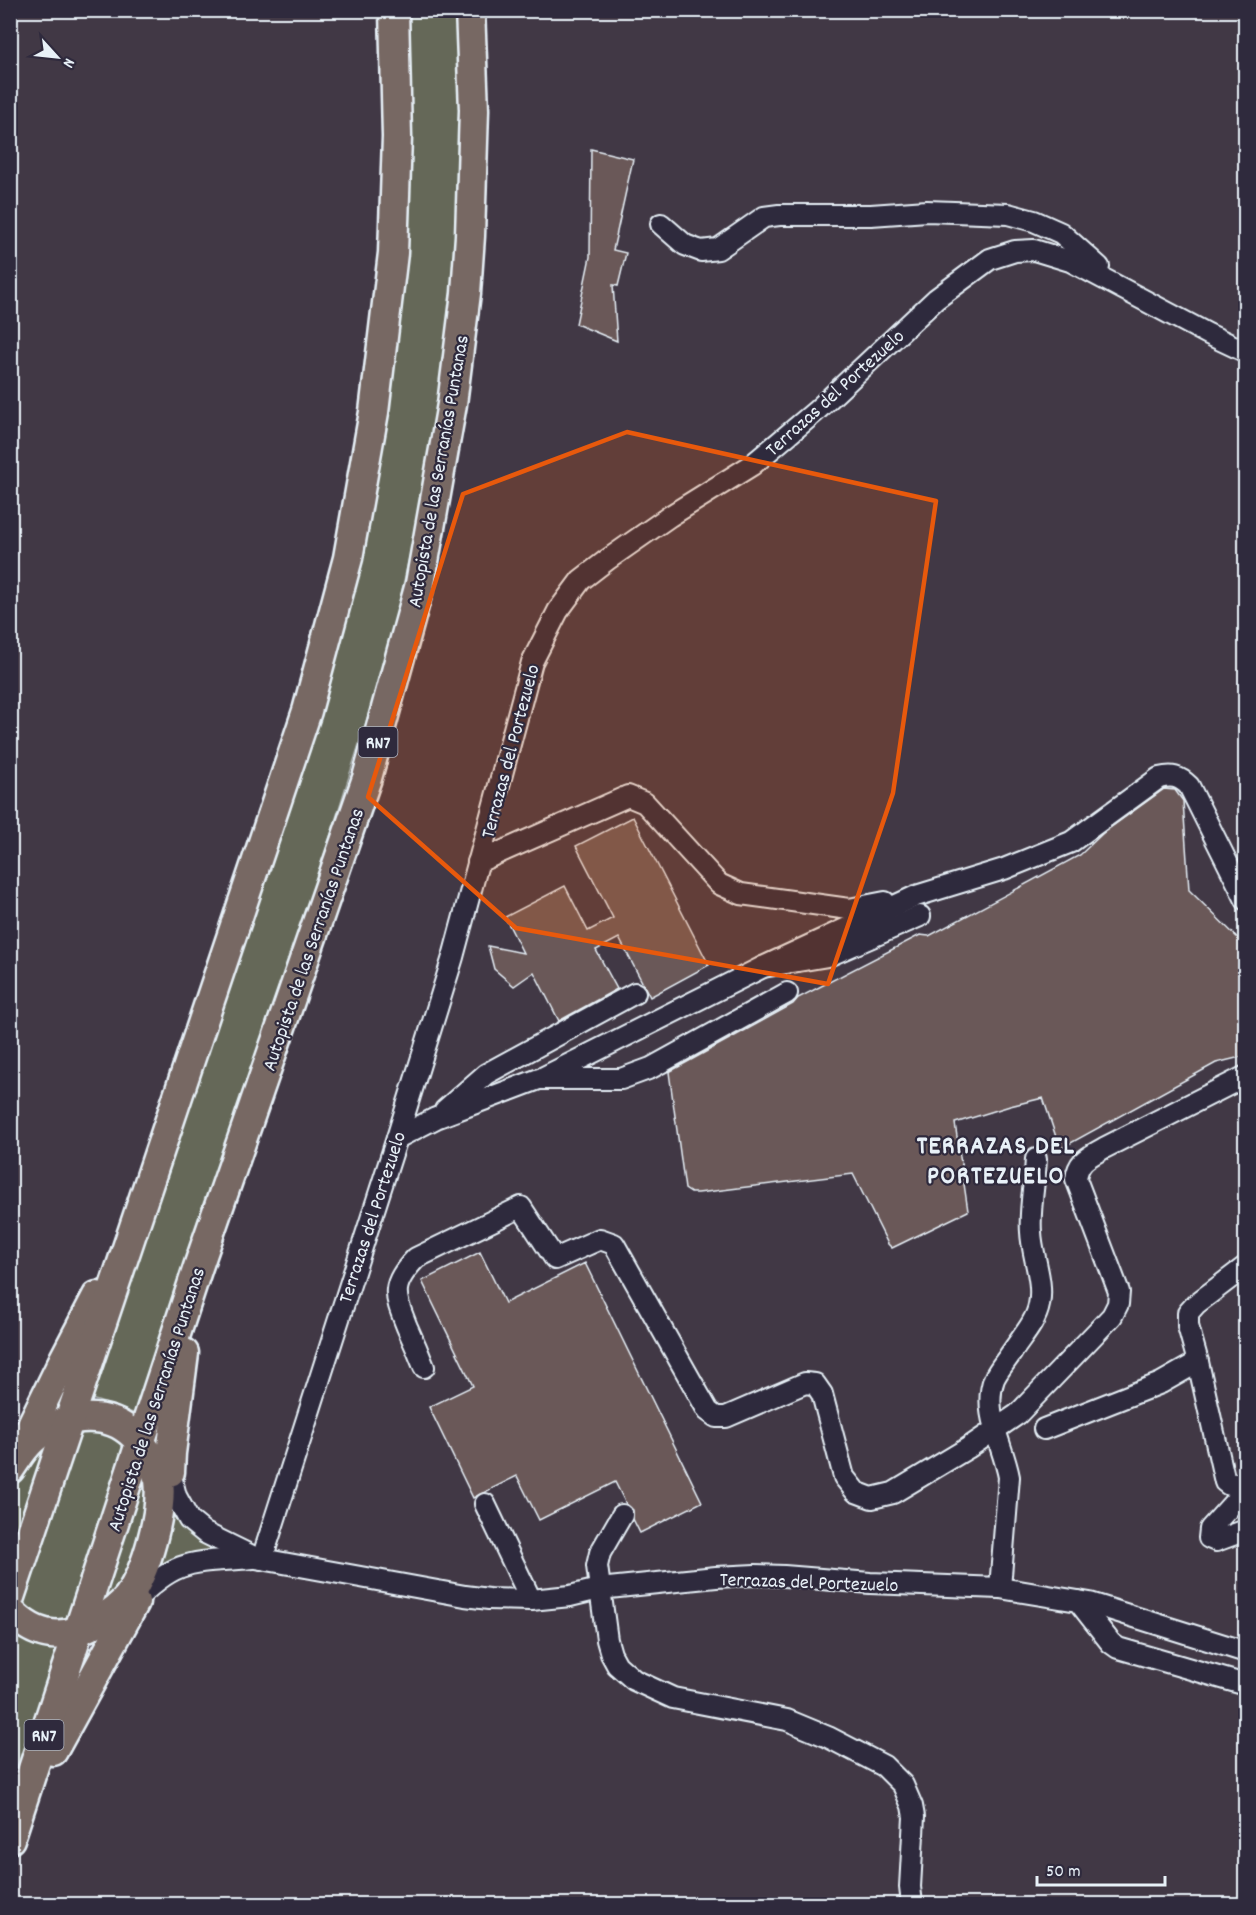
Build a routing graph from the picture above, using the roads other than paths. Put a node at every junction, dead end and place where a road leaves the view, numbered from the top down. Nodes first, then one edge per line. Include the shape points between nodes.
1 (394, 10) edge
2 (470, 10) edge
3 (661, 224) dead end
4 (1123, 288) junction
5 (1245, 352) edge
6 (478, 862) junction
7 (916, 896) junction
8 (1245, 900) edge
9 (920, 916) dead end
10 (763, 968) junction
11 (635, 993) dead end
12 (787, 993) dead end
13 (1245, 1076) edge
14 (539, 1079) junction
15 (436, 1118) junction
16 (398, 1138) junction
17 (1036, 1159) dead end
18 (134, 1228) junction
19 (1245, 1266) edge
20 (198, 1267) junction
21 (1198, 1362) junction
22 (424, 1367) dead end
23 (70, 1420) junction
24 (1044, 1429) dead end
25 (995, 1430) junction
26 (141, 1443) junction
27 (10, 1468) edge
28 (164, 1473) junction
29 (1245, 1487) edge
30 (484, 1504) dead end
31 (622, 1515) dead end
32 (1245, 1530) edge
33 (259, 1559) junction
34 (1000, 1588) junction
35 (599, 1589) junction
36 (10, 1597) edge
37 (132, 1599) junction
38 (531, 1600) junction
39 (1078, 1601) junction
40 (10, 1611) edge
41 (78, 1632) junction
42 (1245, 1652) edge
43 (1245, 1685) edge
44 (12, 1835) edge
45 (912, 1905) edge

1 - 18 highway via 397,137 393,253 376,401 348,558 307,711
2 - 20 highway, Autopista de las Serranías Puntanas / RN7 via 474,110 466,293 452,404 420,584 367,778
3 - 4 street via 684,244 701,251 718,249 764,217 779,215 927,211 1008,214 1061,233
4 - 5 street, Terrazas del Portezuelo
4 - 6 street, Terrazas del Portezuelo via 1070,261 1034,250 990,259 936,299 752,465 661,522 581,580 558,611 532,662
6 - 7 street via 628,796 645,803 719,884 741,894 849,909
6 - 16 street, Terrazas del Portezuelo
7 - 8 street via 1004,869 1071,842 1159,778 1172,775 1189,786
7 - 10 street
9 - 10 street via 828,956
10 - 14 street
11 - 15 street via 486,1074
12 - 14 street via 651,1068 621,1079
13 - 25 street via 1082,1161 1076,1179 1119,1292 1118,1304 1112,1316 1018,1414
14 - 15 street
15 - 16 street
16 - 33 street, Terrazas del Portezuelo
17 - 25 street via 1031,1232 1041,1293 1034,1320 995,1377 991,1392
18 - 23 highway
18 - 27 highway
19 - 21 street via 1188,1312
20 - 26 highway, Autopista de las Serranías Puntanas / RN7
20 - 28 highway via 171,1453
21 - 24 street via 1161,1383
21 - 29 street via 1225,1482 1242,1483
22 - 25 street via 396,1301 404,1271 416,1258 521,1207 555,1259 600,1239 614,1244 708,1412 716,1418 806,1383 815,1384 822,1394 844,1477 863,1496 893,1493
23 - 26 highway via 94,1418 114,1422
23 - 27 highway via 31,1440
23 - 36 highway
25 - 34 street via 1009,1477
26 - 28 highway
26 - 41 highway, Autopista de las Serranías Puntanas / RN7
28 - 33 street, Terrazas del Portezuelo via 189,1520 206,1533
28 - 37 highway via 150,1546
29 - 32 street via 1210,1529 1209,1538 1216,1541
30 - 38 street
31 - 35 street via 600,1553
33 - 37 street, Terrazas del Portezuelo via 183,1565
33 - 38 street, Terrazas del Portezuelo via 477,1598
34 - 35 street, Terrazas del Portezuelo via 755,1575
34 - 39 street, Terrazas del Portezuelo
35 - 38 street, Terrazas del Portezuelo
35 - 45 street via 611,1654 634,1680 673,1698 787,1720 837,1742 895,1775 909,1796 914,1817
37 - 41 highway
37 - 44 highway
39 - 42 street, Terrazas del Portezuelo
39 - 43 street via 1118,1648
40 - 41 highway via 38,1632
41 - 44 highway, Autopista de las Serranías Puntanas / RN7

